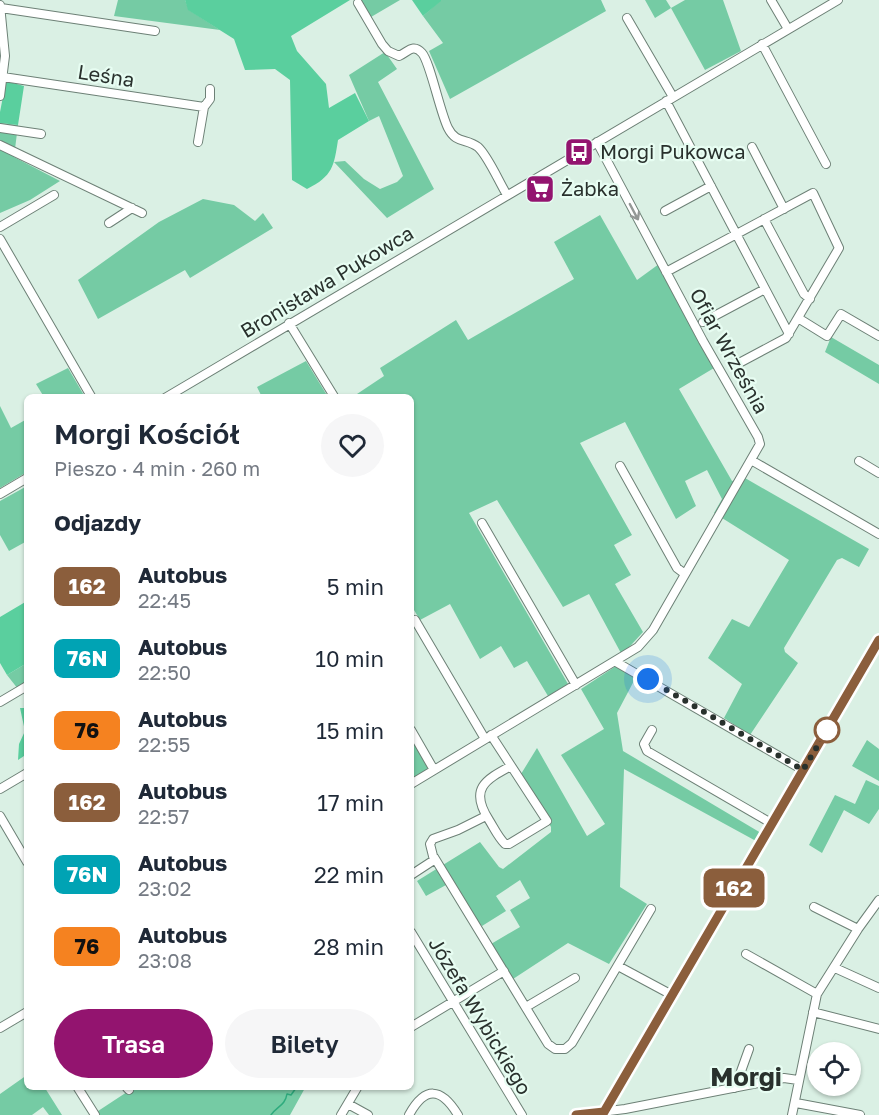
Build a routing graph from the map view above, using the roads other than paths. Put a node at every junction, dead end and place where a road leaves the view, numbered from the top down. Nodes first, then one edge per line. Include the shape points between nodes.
1 (771, 0) edge
2 (838, 0) edge
3 (358, 3) dead end
4 (0, 7) edge
5 (627, 18) dead end
6 (788, 29) junction
7 (155, 31) dead end
8 (762, 44) junction
9 (3, 77) junction
10 (210, 89) dead end
11 (0, 96) edge
12 (669, 99) junction
13 (204, 107) junction
14 (0, 128) edge
15 (41, 134) dead end
16 (597, 141) junction
17 (198, 142) dead end
18 (0, 146) edge
19 (752, 147) dead end
20 (826, 164) dead end
21 (711, 186) junction
22 (54, 195) dead end
23 (507, 195) junction
24 (132, 208) junction
25 (784, 209) junction
26 (665, 211) dead end
27 (142, 213) dead end
28 (764, 219) junction
29 (109, 223) dead end
30 (0, 227) edge
31 (736, 234) junction
32 (0, 239) edge
33 (666, 273) junction
34 (765, 289) junction
35 (810, 299) junction
36 (798, 318) junction
37 (703, 322) dead end
38 (290, 323) junction
39 (789, 334) junction
40 (879, 336) edge
41 (741, 362) dead end
42 (90, 394) edge
43 (172, 394) edge
44 (333, 394) edge
45 (751, 460) junction
46 (859, 461) dead end
47 (620, 466) dead end
48 (879, 473) edge
49 (24, 480) edge
50 (0, 494) edge
51 (482, 523) dead end
52 (879, 534) edge
53 (685, 574) junction
54 (416, 620) dead end
55 (879, 640) edge
56 (616, 662) junction
57 (576, 686) junction
58 (24, 688) edge
59 (0, 702) edge
60 (652, 730) dead end
61 (414, 735) edge
62 (488, 737) junction
63 (512, 766) junction
64 (434, 770) junction
65 (803, 770) junction
66 (24, 775) edge
67 (414, 782) edge
68 (0, 789) edge
69 (0, 816) edge
70 (486, 816) junction
71 (771, 824) junction
72 (24, 857) edge
73 (434, 857) junction
74 (414, 873) edge
75 (879, 900) edge
76 (814, 907) dead end
77 (651, 909) dead end
78 (858, 929) junction
79 (414, 937) edge
80 (746, 954) dead end
81 (618, 966) junction
82 (835, 968) junction
83 (504, 971) junction
84 (575, 978) dead end
85 (879, 988) edge
86 (818, 993) junction
87 (672, 995) junction
88 (452, 1001) junction
89 (526, 1007) junction
90 (813, 1012) junction
91 (24, 1014) edge
92 (414, 1024) edge
93 (0, 1028) edge
94 (879, 1029) edge
95 (749, 1049) dead end
96 (798, 1080) junction
97 (735, 1088) junction
98 (79, 1090) edge
99 (356, 1090) edge
100 (796, 1103) junction
101 (348, 1104) junction
102 (604, 1113) edge
103 (94, 1115) edge
104 (342, 1115) edge
105 (369, 1115) edge
106 (409, 1115) edge
107 (458, 1115) edge
108 (522, 1115) edge
109 (576, 1115) edge
110 (792, 1115) edge
111 (860, 1115) edge

1 - 6 street
2 - 6 street, Bronisława Pukowca
3 - 23 street via 388,51 399,56 416,48 424,55 452,135 481,150
4 - 7 street
4 - 9 street
5 - 12 street
6 - 8 street, Bronisława Pukowca
8 - 12 street, Bronisława Pukowca
8 - 20 street
9 - 11 street
9 - 13 street, Leśna
10 - 13 street via 210,99
12 - 16 street, Bronisława Pukowca
12 - 21 street
13 - 17 street
14 - 15 street
16 - 23 street, Bronisława Pukowca
16 -> 33 street, Ofiar Września
18 - 24 street
19 - 25 street
21 - 26 street
21 - 31 street
22 - 30 street
23 - 38 street, Bronisława Pukowca
24 - 27 street
24 - 29 street
25 - 28 street
25 - 35 street via 813,193 839,248
28 - 31 street
28 - 35 street
31 - 33 street
31 - 34 street
32 - 42 street
33 - 45 street, Ofiar Września via 758,437 760,444
34 - 37 street
34 - 39 street
35 - 36 street
36 - 39 street
36 - 40 street via 827,336 841,314
38 - 43 street, Bronisława Pukowca
38 - 44 street
39 - 41 street
45 - 52 street
45 - 53 street, Ofiar Września
46 - 48 street
47 - 53 street via 677,568
49 - 50 street
51 - 57 street
53 - 56 street, Ofiar Września via 653,630 638,647
54 - 62 street
55 - 65 street
56 - 57 street, Ofiar Września
56 - 65 street
57 - 62 street, Ofiar Września
58 - 59 street
60 - 71 street via 644,744 647,751
61 - 64 street
62 - 63 street
62 - 64 street, Ofiar Września
63 - 70 street via 492,776 480,789
63 - 70 street via 547,821 505,844
64 - 67 street, Ofiar Września
65 - 71 street
66 - 68 street
69 - 72 street
70 - 73 street via 433,839 430,844
71 - 87 street
73 - 74 street via 432,863
73 - 83 street
75 - 78 street
76 - 78 street
77 - 81 street
78 - 82 street
79 - 88 street, Józefa Wybickiego
80 - 86 street
81 - 87 street
81 - 89 street via 565,1049 548,1044
82 - 85 street
82 - 86 street
83 - 88 street
83 - 89 street
84 - 89 street
86 - 90 street
87 - 102 street
88 - 92 street
88 - 108 street, Józefa Wybickiego
90 - 94 street
90 - 96 street
91 - 93 street
95 - 97 street
96 - 97 street via 784,1078
96 - 100 street
97 - 102 street
98 - 103 street
99 - 101 street
100 - 110 street
100 - 111 street
101 - 104 street
101 - 105 street
102 - 109 street
106 - 107 street via 420,1098 431,1094 450,1102

